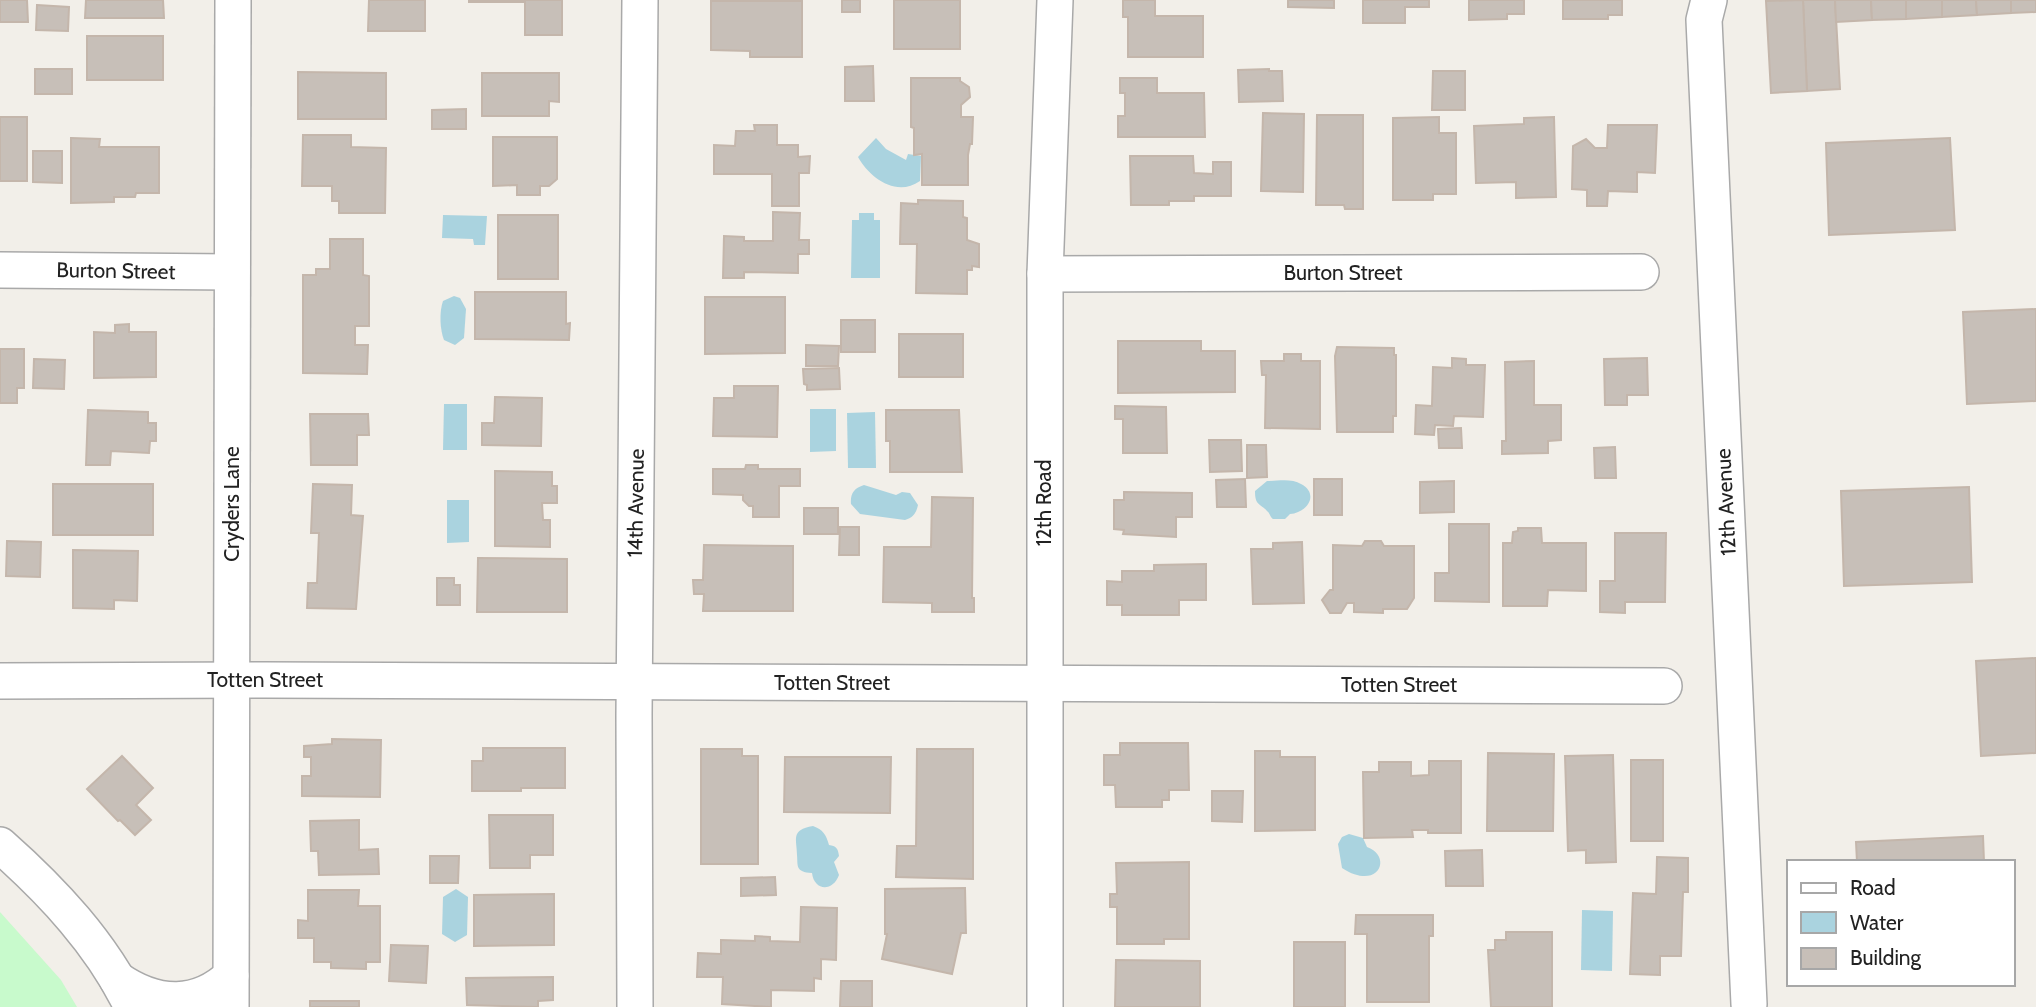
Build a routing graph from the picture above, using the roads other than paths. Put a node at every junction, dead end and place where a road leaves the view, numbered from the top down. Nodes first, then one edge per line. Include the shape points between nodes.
1 (233, 0) edge
2 (640, 0) edge
3 (1055, 0) edge
4 (1709, 0) edge
5 (0, 270) edge
6 (232, 272) junction
7 (1642, 272) dead end
8 (1045, 274) junction
9 (232, 680) junction
10 (0, 681) edge
11 (635, 682) junction
12 (1044, 684) junction
13 (1664, 686) dead end
14 (0, 845) edge
15 (231, 991) edge
16 (124, 993) edge
17 (1749, 1004) dead end
18 (635, 1007) edge
19 (1045, 1007) edge

1 - 6 street, Cryders Lane
2 - 11 street, 14th Avenue
3 - 8 street, 12th Road
4 - 17 street, 12th Avenue via 1704,20
5 - 6 street, Burton Street
6 - 9 street, Cryders Lane
7 - 8 street, Burton Street
8 - 12 street, 12th Road
9 - 10 street, Totten Street
9 - 11 street, Totten Street
9 - 15 street, Cryders Lane
11 - 12 street, Totten Street
11 - 18 street, 14th Avenue
12 - 13 street, Totten Street
12 - 19 street, 12th Road
14 - 16 street via 68,912
15 - 16 street via 189,1006 171,1006

